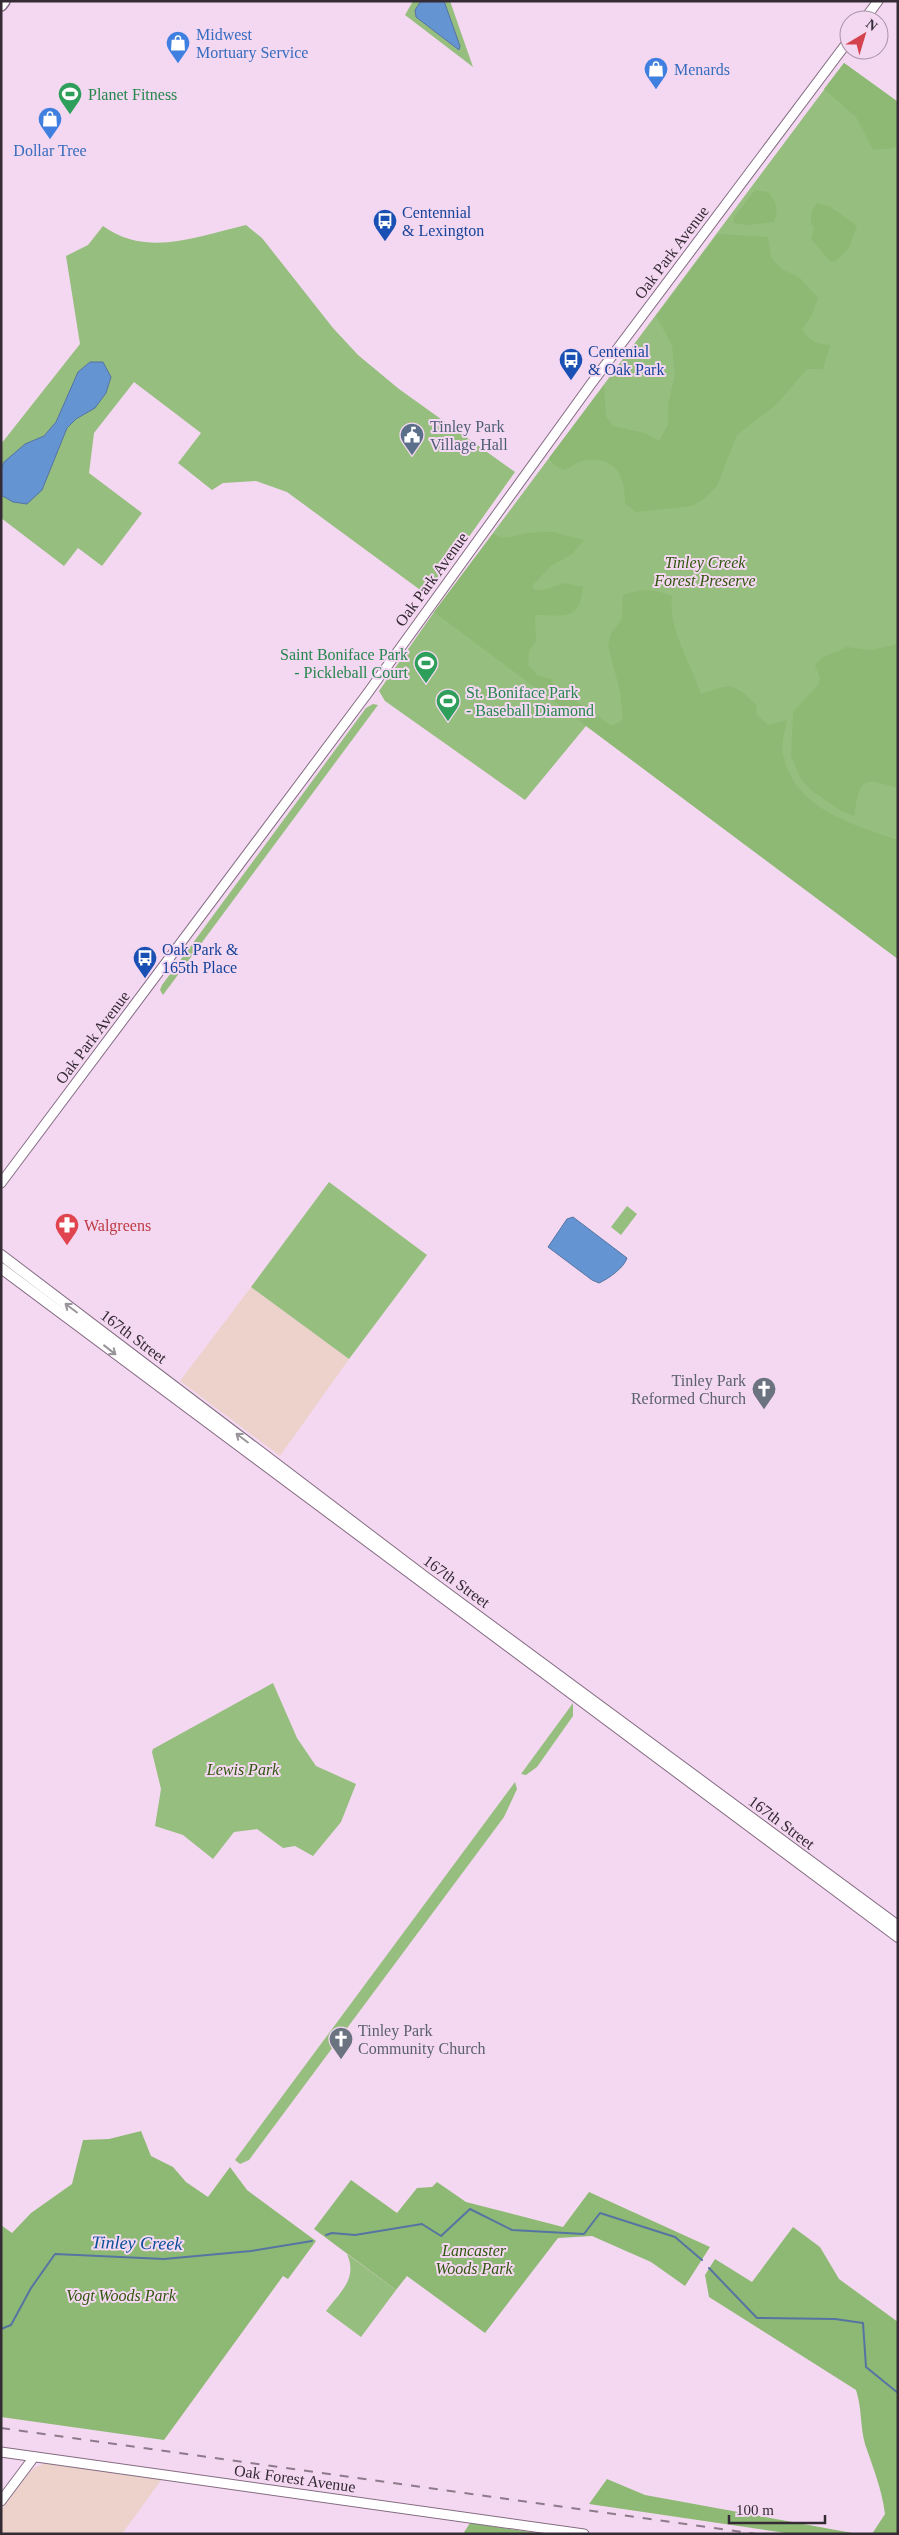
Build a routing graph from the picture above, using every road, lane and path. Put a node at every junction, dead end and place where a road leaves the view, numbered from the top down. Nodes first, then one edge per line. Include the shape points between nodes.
1 (4, 1) edge
2 (1, 5) edge
3 (839, 53) edge
4 (1, 1183) edge
5 (1, 1255) edge
6 (1, 1268) edge
7 (898, 1926) edge
8 (898, 1937) edge
9 (1, 2452) edge
10 (34, 2457) junction
11 (1, 2501) edge
12 (584, 2534) edge

1 - 2 main road
3 - 4 street, Oak Park Avenue via 590,384 367,694
7 -> 5 main road, 167th Street via 431,1581
6 -> 8 main road, 167th Street
9 - 10 street, Oak Forest Avenue
10 - 11 street
10 - 12 street, Oak Forest Avenue

